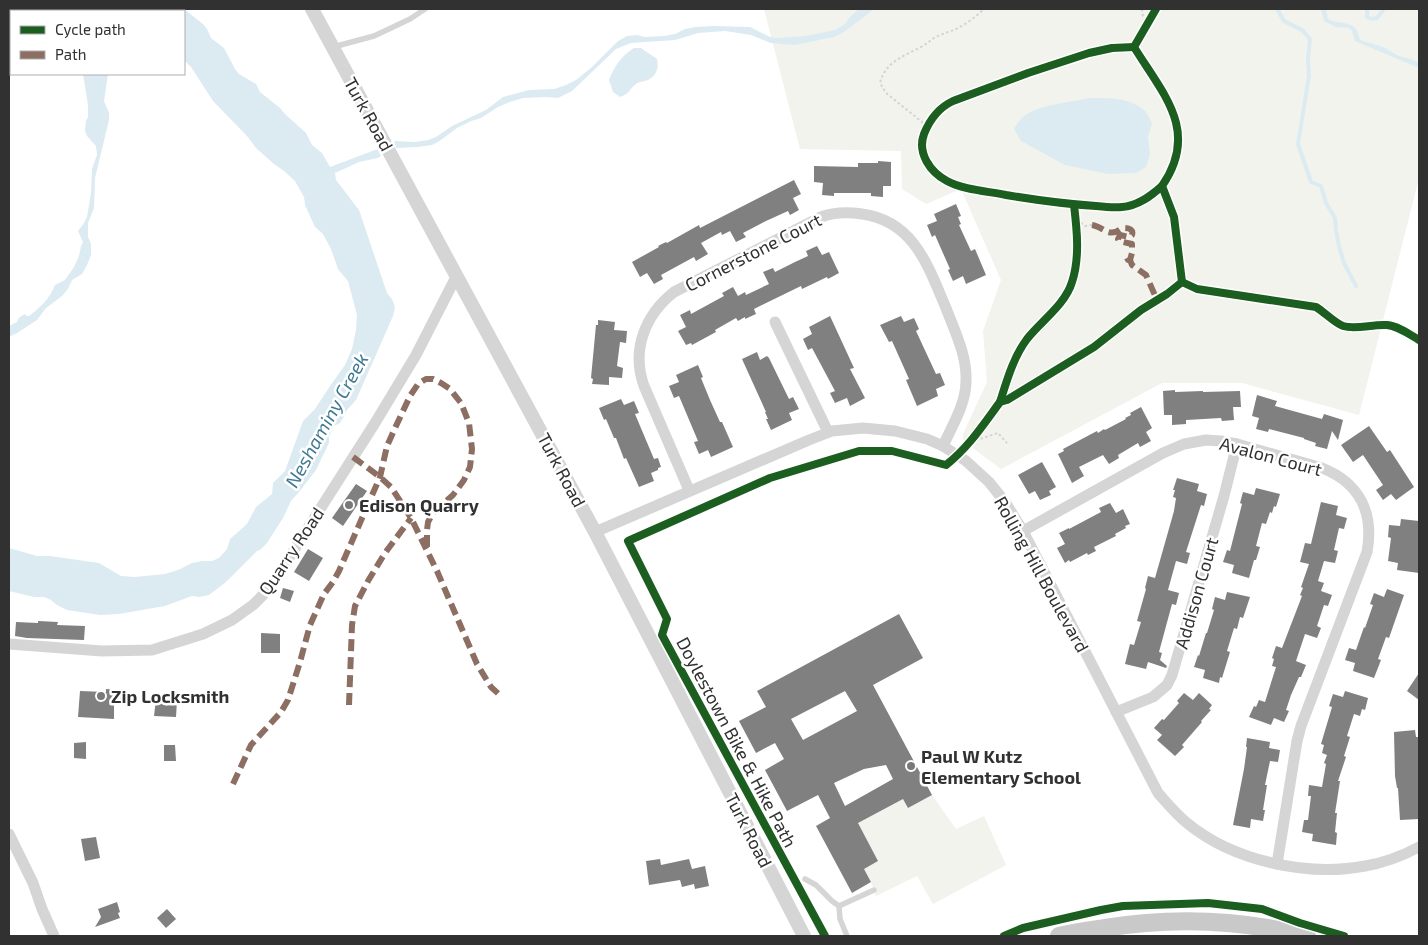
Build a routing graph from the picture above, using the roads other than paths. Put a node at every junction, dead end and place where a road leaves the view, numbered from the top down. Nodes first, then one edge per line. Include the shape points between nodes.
1 (312, 9) edge
2 (425, 9) edge
3 (333, 47) junction
4 (456, 275) junction
5 (775, 322) dead end
6 (828, 432) junction
7 (1237, 444) junction
8 (943, 446) junction
9 (689, 490) junction
10 (595, 532) junction
11 (1023, 532) junction
12 (9, 644) edge
13 (1116, 712) junction
14 (9, 834) edge
15 (1419, 847) edge
16 (1277, 864) junction
17 (805, 880) dead end
18 (874, 890) dead end
19 (839, 906) junction
20 (54, 936) edge
21 (804, 936) edge
22 (847, 936) edge
23 (1059, 936) edge
24 (1307, 936) edge

1 - 3 street, Turk Road
2 - 3 lane via 374,36
3 - 4 street, Turk Road
4 - 10 street, Turk Road
4 - 12 street, Quarry Road via 416,355 375,424 285,564 252,605 232,620 203,634 152,650 102,652
5 - 6 street
6 - 8 street, Rolling Hill Boulevard via 881,429 927,439
6 - 9 street, Rolling Hill Boulevard
7 - 11 street, Avalon Court via 1206,440 1184,444
7 - 13 street, Addison Court via 1168,685 1153,697
7 - 16 street, Avalon Court via 1331,472 1354,489 1362,501 1369,524 1367,552 1299,734
8 - 9 street, Cornerstone Court via 964,394 966,364 930,271 912,239 892,224 866,214 835,213 823,216 674,292 661,303 648,323 639,352 640,371
8 - 11 street, Rolling Hill Boulevard via 989,482
9 - 10 street, Rolling Hill Boulevard
10 - 21 street, Turk Road
11 - 13 street, Rolling Hill Boulevard
13 - 16 street, Rolling Hill Boulevard via 1158,793 1174,812 1225,848
14 - 20 street
15 - 16 street, Rolling Hill Boulevard via 1379,863 1352,868 1316,869
17 - 19 lane via 816,885
18 - 19 lane
19 - 22 lane
23 - 24 main road via 1119,925 1183,921 1257,926

